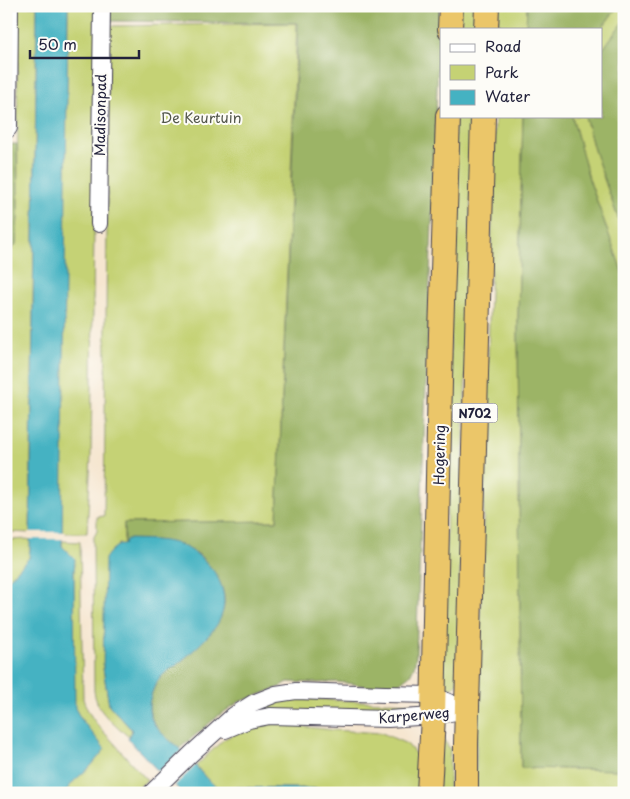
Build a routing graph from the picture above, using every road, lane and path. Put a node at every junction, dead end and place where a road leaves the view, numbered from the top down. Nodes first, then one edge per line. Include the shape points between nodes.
1 (10, 6) edge
2 (102, 6) edge
3 (451, 6) edge
4 (487, 6) edge
5 (450, 28) edge
6 (486, 28) edge
7 (448, 118) edge
8 (483, 118) edge
9 (7, 130) edge
10 (99, 224) dead end
11 (433, 705) junction
12 (467, 710) junction
13 (212, 735) junction
14 (429, 786) edge
15 (466, 788) edge
16 (153, 790) edge

1 - 9 street
2 - 10 street, Madisonpad
3 - 5 highway
4 - 6 highway
7 - 11 highway, Hogering / N702
8 - 12 highway, N702
11 - 12 street, Karperweg
11 - 13 street, Karperweg via 388,719 270,716 249,720
11 - 13 street, Karperweg via 385,694 296,691 253,703
11 - 14 highway, Hogering / N702
12 - 15 highway, N702
13 - 16 street, Karperweg

